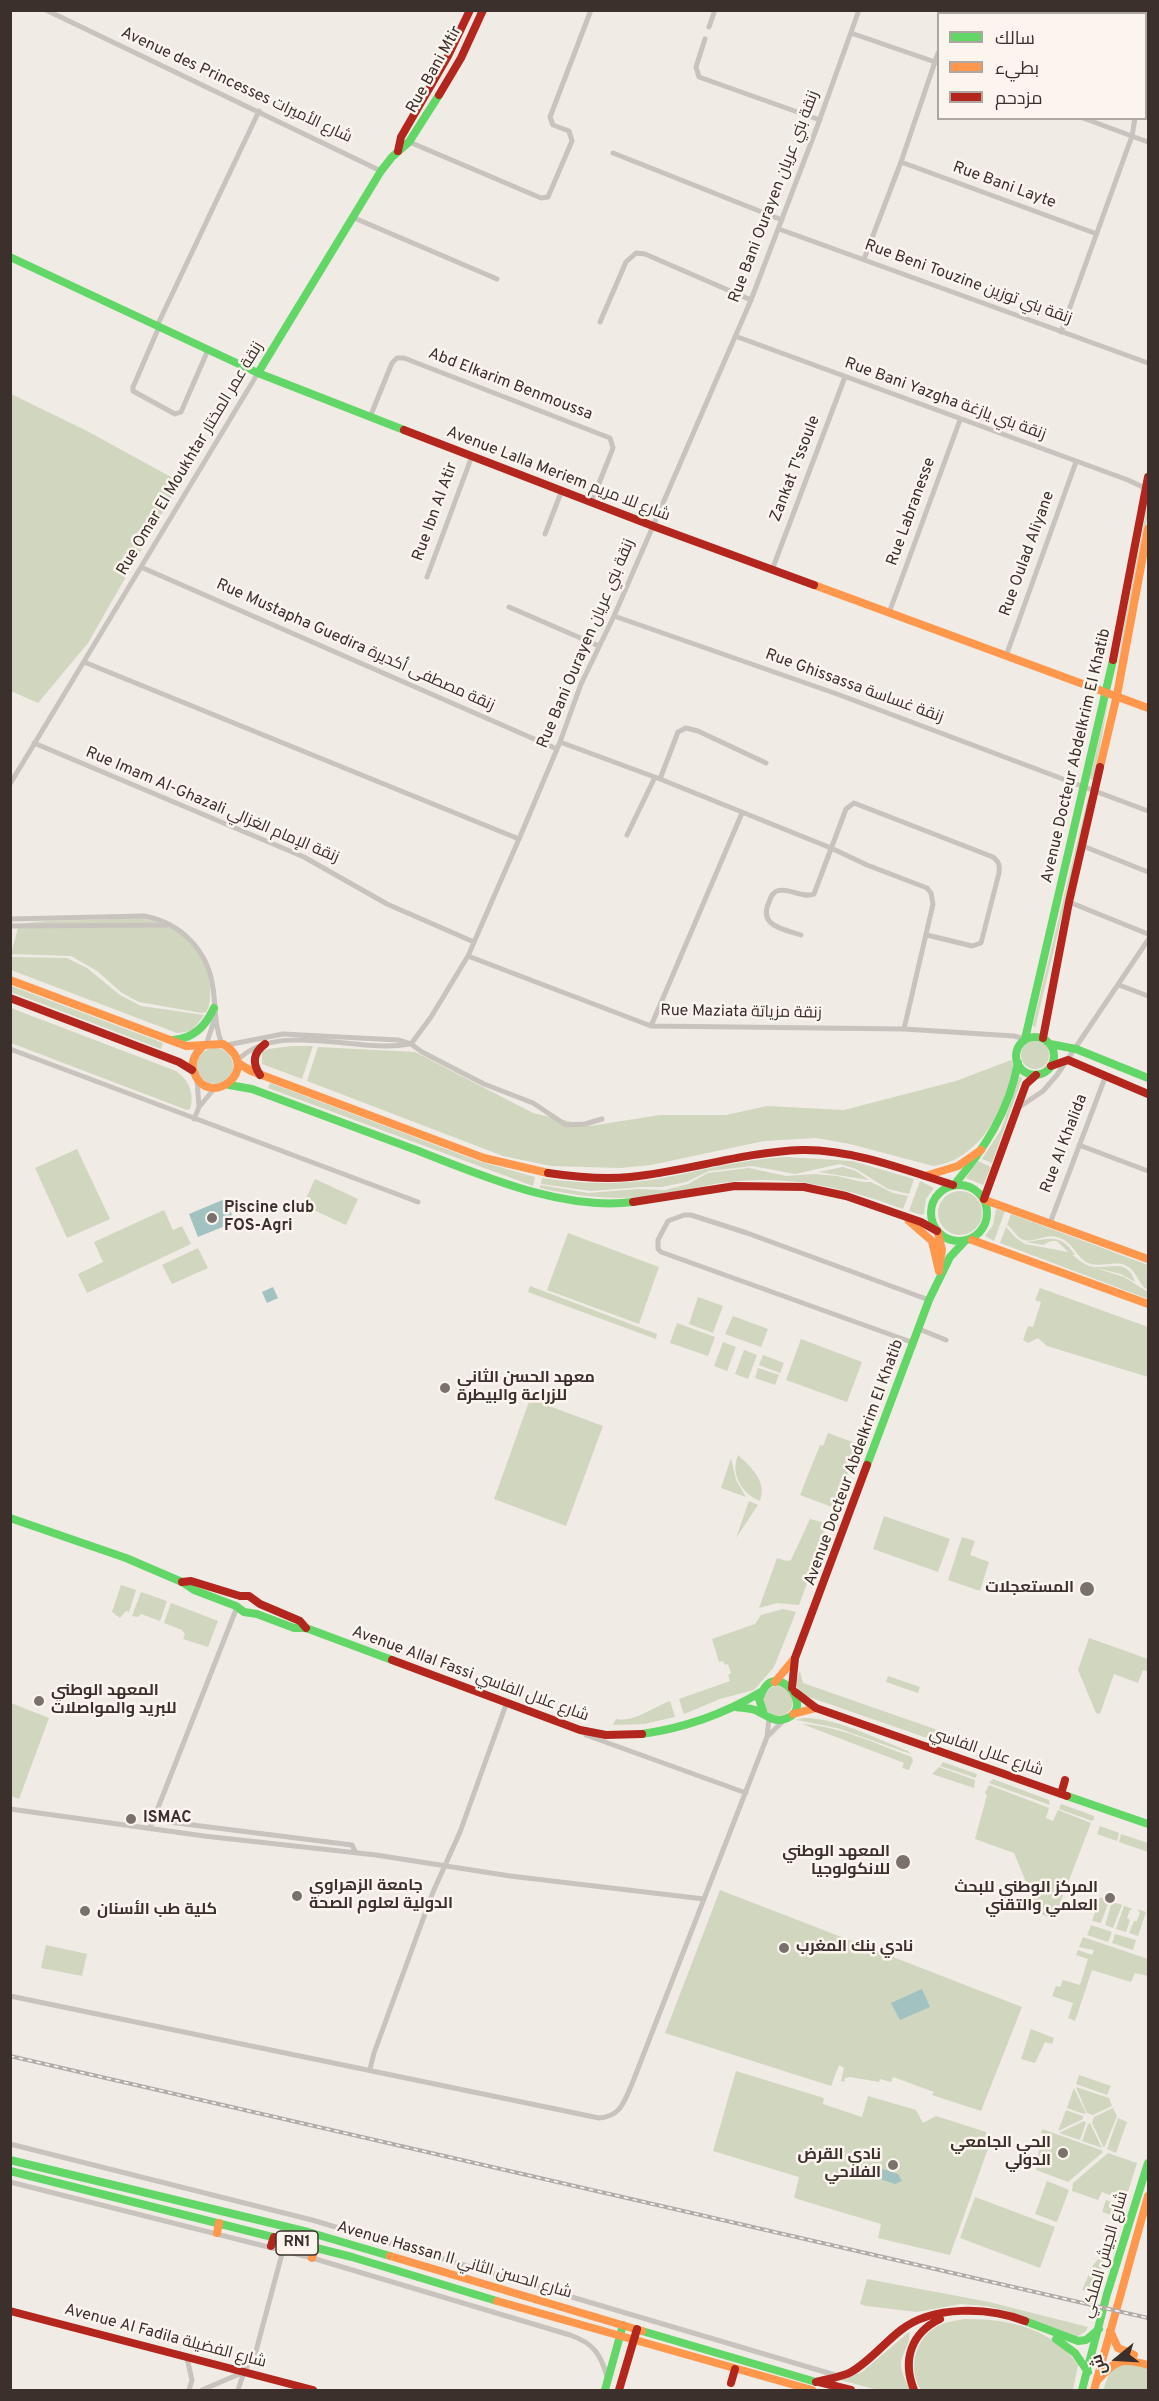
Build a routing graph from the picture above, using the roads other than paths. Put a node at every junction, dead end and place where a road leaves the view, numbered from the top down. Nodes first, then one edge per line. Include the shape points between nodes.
1 (46, 10) edge
2 (591, 10) edge
3 (715, 10) edge
4 (859, 10) edge
5 (467, 11) edge
6 (481, 14) edge
7 (709, 27) dead end
8 (851, 33) junction
9 (705, 39) dead end
10 (937, 62) edge
11 (259, 111) junction
12 (820, 120) junction
13 (1088, 120) edge
14 (1135, 120) edge
15 (1132, 136) junction
16 (401, 137) junction
17 (409, 142) junction
18 (1149, 142) edge
19 (398, 151) junction
20 (613, 153) dead end
21 (901, 162) junction
22 (381, 171) junction
23 (352, 217) junction
24 (782, 220) junction
25 (779, 229) junction
26 (1097, 234) junction
27 (10, 257) edge
28 (864, 259) junction
29 (497, 279) dead end
30 (751, 300) junction
31 (600, 322) dead end
32 (158, 327) junction
33 (1060, 332) junction
34 (735, 336) junction
35 (208, 350) junction
36 (1149, 363) edge
37 (258, 373) junction
38 (844, 377) junction
39 (370, 417) junction
40 (960, 420) junction
41 (472, 456) junction
42 (1076, 462) junction
43 (1149, 477) edge
44 (1147, 489) edge
45 (562, 490) junction
46 (592, 501) junction
47 (653, 526) junction
48 (1149, 529) edge
49 (545, 534) dead end
50 (142, 568) junction
51 (772, 570) junction
52 (427, 577) dead end
53 (509, 607) dead end
54 (889, 613) junction
55 (614, 616) junction
56 (599, 646) junction
57 (1006, 656) junction
58 (84, 662) junction
59 (1107, 691) junction
60 (1117, 695) junction
61 (1149, 708) edge
62 (560, 742) junction
63 (34, 743) junction
64 (557, 749) junction
65 (766, 763) dead end
66 (658, 778) junction
67 (10, 784) edge
68 (1084, 786) junction
69 (1095, 790) junction
70 (1149, 811) edge
71 (742, 813) junction
72 (627, 835) dead end
73 (519, 839) junction
74 (1083, 846) junction
75 (831, 848) junction
76 (1149, 872) edge
77 (1069, 902) junction
78 (10, 919) edge
79 (169, 924) junction
80 (10, 926) edge
81 (1149, 934) edge
82 (801, 935) dead end
83 (927, 935) junction
84 (1149, 940) edge
85 (474, 942) junction
86 (468, 956) junction
87 (10, 980) edge
88 (1119, 985) junction
89 (1149, 996) edge
90 (10, 998) edge
91 (214, 1008) junction
92 (215, 1019) junction
93 (651, 1026) junction
94 (904, 1029) junction
95 (1043, 1038) junction
96 (168, 1039) junction
97 (1025, 1039) junction
98 (266, 1044) junction
99 (411, 1044) junction
100 (1050, 1044) junction
101 (224, 1045) junction
102 (204, 1046) junction
103 (10, 1049) edge
104 (1076, 1049) junction
105 (1068, 1060) junction
106 (237, 1062) junction
107 (1017, 1063) junction
108 (1051, 1066) junction
109 (192, 1070) junction
110 (260, 1075) junction
111 (1036, 1075) junction
112 (1106, 1075) junction
113 (1149, 1078) edge
114 (197, 1080) junction
115 (229, 1084) junction
116 (214, 1089) junction
117 (1149, 1094) edge
118 (199, 1107) junction
119 (1016, 1109) junction
120 (194, 1119) junction
121 (602, 1119) dead end
122 (1079, 1145) junction
123 (981, 1150) junction
124 (1149, 1172) edge
125 (924, 1176) junction
126 (953, 1185) junction
127 (985, 1199) junction
128 (418, 1202) dead end
129 (905, 1216) junction
130 (1050, 1223) junction
131 (938, 1232) junction
132 (968, 1241) junction
133 (1149, 1259) edge
134 (939, 1274) junction
135 (929, 1300) junction
136 (1149, 1304) edge
137 (919, 1329) junction
138 (946, 1340) dead end
139 (914, 1343) junction
140 (10, 1518) edge
141 (182, 1582) junction
142 (240, 1596) junction
143 (260, 1604) junction
144 (237, 1607) junction
145 (256, 1614) junction
146 (306, 1628) junction
147 (795, 1658) junction
148 (775, 1682) junction
149 (793, 1690) junction
150 (761, 1692) junction
151 (507, 1702) junction
152 (732, 1707) junction
153 (816, 1708) junction
154 (793, 1714) junction
155 (766, 1716) junction
156 (784, 1720) junction
157 (576, 1731) junction
158 (767, 1737) junction
159 (1065, 1780) dead end
160 (746, 1793) junction
161 (1061, 1794) junction
162 (10, 1809) edge
163 (153, 1820) junction
164 (1149, 1824) edge
165 (150, 1828) junction
166 (356, 1852) junction
167 (446, 1866) junction
168 (704, 1899) junction
169 (10, 1996) edge
170 (370, 2069) junction
171 (10, 2144) edge
172 (10, 2160) edge
173 (1149, 2163) edge
174 (10, 2171) edge
175 (10, 2182) edge
176 (1149, 2196) edge
177 (219, 2223) junction
178 (217, 2233) junction
179 (273, 2236) junction
180 (271, 2247) junction
181 (315, 2248) junction
182 (283, 2250) junction
183 (335, 2253) junction
184 (312, 2258) junction
185 (333, 2263) junction
186 (10, 2311) edge
187 (623, 2325) junction
188 (1111, 2326) junction
189 (637, 2329) junction
190 (1099, 2329) junction
191 (619, 2337) junction
192 (634, 2342) junction
193 (187, 2358) junction
194 (1149, 2360) edge
195 (1149, 2365) edge
196 (735, 2369) junction
197 (245, 2370) junction
198 (1088, 2372) junction
199 (839, 2376) junction
200 (608, 2380) junction
201 (1096, 2380) junction
202 (816, 2382) junction
203 (731, 2383) dead end
204 (189, 2391) edge
205 (202, 2391) edge
206 (238, 2391) edge
207 (313, 2391) edge
208 (605, 2391) edge
209 (619, 2391) edge
210 (812, 2391) edge
211 (851, 2391) edge
212 (914, 2391) edge
213 (1083, 2391) edge
214 (1094, 2391) edge

1 - 11 street, Avenue des Princesses شارع الأميرات
2 - 17 street via 550,117 553,124 569,132 572,141 548,197 541,198
3 - 7 street
4 - 8 street, Rue Bani Ourayen زنقة بني عريان
5 - 6 street
5 - 16 main road, Rue Bani Mtir via 448,56
6 - 17 main road, Rue Bani Mtir via 461,58
8 - 10 street
8 - 12 street, Rue Bani Ourayen زنقة بني عريان
9 - 12 street via 696,68 699,77
10 - 21 street
11 - 22 street, Avenue des Princesses شارع الأميرات
11 - 32 street
12 - 24 street, Rue Bani Ourayen زنقة بني عريان
13 - 15 street
14 - 15 street
15 - 18 street
15 - 26 street
16 - 17 street
16 - 19 main road, Rue Omar El Moukhtar زنقة عمر المختار
17 - 19 main road, Rue Omar El Moukhtar زنقة عمر المختار
19 - 22 main road, Rue Omar El Moukhtar زنقة عمر المختار
20 - 24 street
21 - 26 street, Rue Bani Layte
21 - 28 street
22 - 23 main road, Rue Omar El Moukhtar زنقة عمر المختار
23 - 29 street
23 - 37 main road, Rue Omar El Moukhtar زنقة عمر المختار
24 - 25 street, Rue Bani Ourayen زنقة بني عريان
25 - 28 street, Rue Beni Touzine زنقة بني توزين
25 - 30 street, Rue Bani Ourayen زنقة بني عريان
26 - 33 street
27 - 32 main road, Avenue Lalla Meriem شارع للا مريم
28 - 33 street, Rue Beni Touzine زنقة بني توزين
30 - 31 street via 636,253 626,262
30 - 34 street, Rue Bani Ourayen زنقة بني عريان
32 - 35 main road, Avenue Lalla Meriem شارع للا مريم
32 - 35 street via 132,389 175,414 181,412
33 - 36 street, Rue Beni Touzine زنقة بني توزين
34 - 38 street, Rue Bani Yazgha زنقة بني يازغة
34 - 47 street, Rue Bani Ourayen زنقة بني عريان
35 - 37 main road, Avenue Lalla Meriem شارع للا مريم
37 - 39 main road, Avenue Lalla Meriem شارع للا مريم
37 - 50 street, Rue Omar El Moukhtar زنقة عمر المختار
38 - 40 street, Rue Bani Yazgha زنقة بني يازغة
38 - 51 street, Zankat T'ssoule
39 - 41 main road, Avenue Lalla Meriem شارع للا مريم
39 - 46 street, Abd Elkarim Benmoussa via 392,363 404,358 610,438 613,448
40 - 42 street, Rue Bani Yazgha زنقة بني يازغة
40 - 54 street, Rue Labranesse
41 - 45 main road, Avenue Lalla Meriem شارع للا مريم
41 - 52 street, Rue Ibn Al Atir
42 - 44 street, Rue Bani Yazgha زنقة بني يازغة
42 - 57 street, Rue Oulad Aliyane
43 - 44 main road, Avenue Docteur Abdelkrim El Khatib
44 - 59 main road, Avenue Docteur Abdelkrim El Khatib
45 - 46 main road, Avenue Lalla Meriem شارع للا مريم
45 - 49 street
46 - 47 main road, Avenue Lalla Meriem شارع للا مريم
47 - 51 main road, Avenue Lalla Meriem شارع للا مريم
47 - 55 street, Rue Bani Ourayen زنقة بني عريان
48 - 60 main road, Avenue Docteur Abdelkrim El Khatib
50 - 58 street, Rue Omar El Moukhtar زنقة عمر المختار
50 - 64 street, Rue Mustapha Guedira زنقة مصطفى أكديرة
51 - 54 main road, Avenue Lalla Meriem شارع للا مريم
53 - 56 street
54 - 57 main road, Avenue Lalla Meriem شارع للا مريم
55 - 56 street, Rue Bani Ourayen زنقة بني عريان
55 - 68 street, Rue Ghissassa زنقة غساسة
56 - 62 street, Rue Bani Ourayen زنقة بني عريان
57 - 59 main road, Avenue Lalla Meriem شارع للا مريم
58 - 63 street, Rue Omar El Moukhtar زنقة عمر المختار
58 - 73 street
59 - 60 main road, Avenue Lalla Meriem شارع للا مريم
59 - 68 main road, Avenue Docteur Abdelkrim El Khatib
60 - 61 main road, Avenue Lalla Meriem شارع للا مريم
60 - 69 main road, Avenue Docteur Abdelkrim El Khatib
62 - 64 street, Rue Bani Ourayen زنقة بني عريان
62 - 66 street
63 - 67 street, Rue Omar El Moukhtar زنقة عمر المختار
63 - 85 street, Rue Imam Al-Ghazali زنقة الإمام الغزالي via 304,857 387,904
64 - 73 street, Rue Bani Ourayen زنقة بني عريان
65 - 66 street via 686,728 678,732
66 - 71 street
66 - 72 street
68 - 69 street, Rue Ghissassa زنقة غساسة
68 - 97 main road, Avenue Docteur Abdelkrim El Khatib
69 - 70 street, Rue Ghissassa زنقة غساسة
69 - 74 main road, Avenue Docteur Abdelkrim El Khatib
71 - 75 street
71 - 93 street
73 - 85 street, Rue Bani Ourayen زنقة بني عريان
74 - 76 street
74 - 77 main road, Avenue Docteur Abdelkrim El Khatib
75 - 82 street via 814,894 779,890 772,894 765,910 773,925
75 - 83 street via 927,888 933,904
75 - 83 street via 846,809 854,803 993,856 1000,865 999,873 981,943 972,946
77 - 81 street
77 - 95 main road, Avenue Docteur Abdelkrim El Khatib
78 - 79 street via 144,916
79 - 80 street
79 - 91 street via 188,936 205,959 211,975
83 - 94 street
84 - 88 street
85 - 86 street, Rue Bani Ourayen زنقة بني عريان
86 - 93 street, Rue Maziata زنقة مزياتة
86 - 99 street, Rue Bani Ourayen زنقة بني عريان
87 - 96 main road
88 - 89 street
88 - 104 street
90 - 109 main road
91 - 92 street
91 - 96 main road via 199,1032
92 - 101 street
92 - 102 street
93 - 94 street, Rue Maziata زنقة مزياتة
94 - 97 street, Rue Maziata زنقة مزياتة
95 - 97 main road
95 - 100 main road
96 - 102 main road via 186,1046
97 - 107 main road via 1017,1050
98 - 99 street
98 - 106 street via 249,1050
98 - 110 main road via 254,1057
99 - 101 street via 391,1039 296,1034
99 - 121 street via 484,1084 539,1107 566,1125
100 - 104 main road
100 - 108 main road via 1054,1052
101 - 102 main road
101 - 106 main road
102 - 109 main road via 193,1058
103 - 120 street
104 - 105 street
104 - 113 main road
105 - 108 main road
105 - 112 main road
105 - 119 street via 1051,1083
106 - 110 main road
106 - 115 main road via 237,1075
107 - 111 main road
107 - 123 main road via 1014,1085 1002,1116
108 - 111 main road
109 - 114 main road
110 - 125 main road via 484,1158 539,1173 584,1178 630,1177 746,1155 804,1150 868,1158
111 - 119 main road via 1026,1084
112 - 117 main road
112 - 122 street, Rue Al Khalida
114 - 116 main road
114 - 118 street
115 - 116 main road
115 - 129 main road via 252,1089 495,1180 560,1198 628,1203 735,1186 781,1185 846,1196
116 - 118 street
118 - 120 street
119 - 127 main road
120 - 128 street
122 - 124 street
122 - 130 street, Rue Al Khalida
123 - 125 main road via 950,1170
123 - 126 main road
125 - 126 main road
126 - 127 main road via 974,1189
126 - 131 main road via 940,1192 933,1204 931,1218
127 - 130 main road
127 - 132 main road via 986,1222 978,1235
129 - 131 main road
129 - 134 main road via 933,1240
130 - 133 main road
131 - 132 main road via 948,1239
131 - 134 main road via 942,1250
132 - 134 main road, Avenue Docteur Abdelkrim El Khatib via 954,1251
132 - 136 main road via 990,1245
134 - 135 main road, Avenue Docteur Abdelkrim El Khatib
135 - 137 main road, Avenue Docteur Abdelkrim El Khatib
135 - 139 street via 691,1215 668,1221 657,1240 661,1252
137 - 138 street
137 - 139 main road, Avenue Docteur Abdelkrim El Khatib
139 - 147 main road, Avenue Docteur Abdelkrim El Khatib
140 - 141 main road
141 - 142 main road via 191,1581
141 - 144 main road
142 - 143 main road
142 - 144 main road via 236,1599
143 - 145 main road
143 - 146 main road via 296,1619
144 - 145 main road
144 - 163 street
145 - 146 main road via 294,1628
146 - 151 main road, Avenue Allal Fassi شارع علال الفاسي
147 - 148 main road
147 - 149 main road
148 - 149 main road via 787,1684
148 - 150 main road
149 - 153 main road, شارع علال الفاسي
149 - 154 main road via 797,1699
150 - 152 main road, Avenue Allal Fassi شارع علال الفاسي
150 - 155 main road via 759,1699
151 - 157 main road, Avenue Allal Fassi شارع علال الفاسي
151 - 167 street
152 - 155 main road
152 - 157 main road, Avenue Allal Fassi شارع علال الفاسي via 648,1733
153 - 154 main road
153 - 161 main road, شارع علال الفاسي
154 - 156 main road
155 - 156 main road
155 - 158 street
156 - 158 street
157 - 160 street
158 - 160 street
159 - 161 main road
160 - 168 street
161 - 164 main road, شارع علال الفاسي
162 - 165 street
163 - 165 street
163 - 166 street via 352,1845
165 - 166 street
166 - 167 street
167 - 168 street
167 - 170 street via 433,1892
168 - 170 street via 621,2110 607,2118
169 - 170 street
171 - 199 street via 332,2226
172 - 187 main road, Avenue Hassan II شارع الحسن الثاني / RN1 via 308,2232
173 - 190 main road, شارع الجيش الملكي
174 - 177 main road, Avenue Hassan II شارع الحسن الثاني / RN1
175 - 178 street
176 - 188 main road, شارع الجيش الملكي
177 - 178 main road
177 - 179 main road, Avenue Hassan II شارع الحسن الثاني / RN1
178 - 180 street
179 - 180 main road
179 - 181 main road, Avenue Hassan II شارع الحسن الثاني / RN1
180 - 182 street
181 - 183 main road, Avenue Hassan II شارع الحسن الثاني / RN1
181 - 184 main road
182 - 184 street
182 - 197 street via 256,2351
183 - 185 main road
183 - 191 main road, Avenue Hassan II شارع الحسن الثاني / RN1
184 - 185 street
185 - 200 street via 582,2339 599,2354
186 - 193 main road, Avenue Al Fadila شارع الفضيلة
187 - 189 main road, Avenue Hassan II شارع الحسن الثاني / RN1
187 - 191 main road
188 - 194 main road via 1114,2342 1122,2351
188 - 201 main road, شارع الجيش الملكي
189 - 192 main road
189 - 202 main road, Avenue Hassan II شارع الحسن الثاني / RN1
190 - 198 main road, شارع الجيش الملكي
190 - 199 main road via 1078,2342 1010,2315 946,2313 903,2328 857,2368
191 - 192 main road, Avenue Hassan II شارع الحسن الثاني / RN1
191 - 200 main road
192 - 196 main road, Avenue Hassan II شارع الحسن الثاني / RN1
192 - 209 main road
193 - 197 main road, Avenue Al Fadila شارع الفضيلة
193 - 204 street via 192,2380
195 - 201 main road via 1119,2360
196 - 203 main road
196 - 210 main road, Avenue Hassan II شارع الحسن الثاني / RN1
197 - 205 street
197 - 206 street
197 - 207 main road, Avenue Al Fadila شارع الفضيلة
198 - 212 main road via 1075,2353 1042,2332 1001,2319 962,2316 935,2321 913,2343 907,2363
198 - 213 main road, شارع الجيش الملكي
199 - 202 main road
200 - 208 main road
201 - 214 main road, شارع الجيش الملكي
202 - 211 main road, Avenue Hassan II شارع الحسن الثاني / RN1

